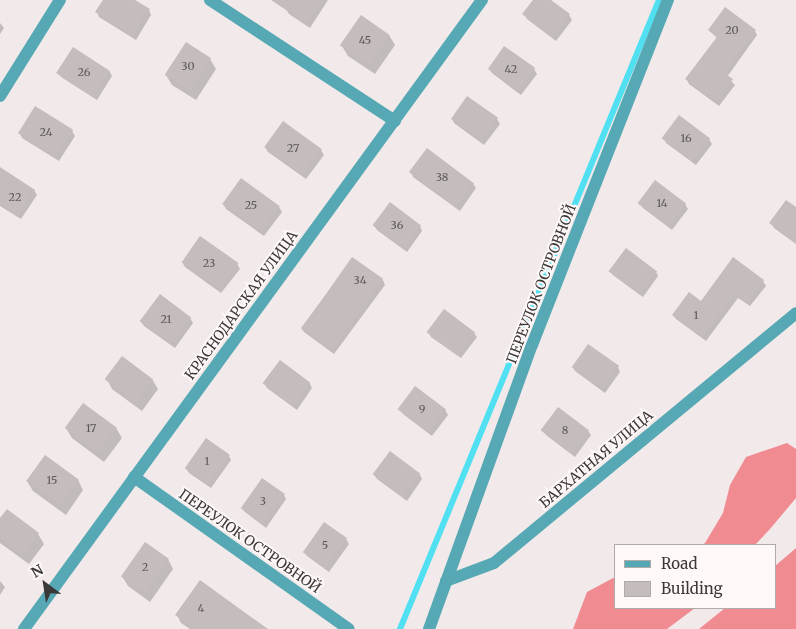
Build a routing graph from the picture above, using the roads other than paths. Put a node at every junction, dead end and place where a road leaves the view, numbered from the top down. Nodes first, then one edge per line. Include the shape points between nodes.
1 (60, 0) edge
2 (210, 0) edge
3 (482, 0) edge
4 (668, 0) edge
5 (0, 96) edge
6 (395, 121) junction
7 (796, 313) edge
8 (134, 477) junction
9 (446, 581) junction
10 (24, 629) edge
11 (349, 629) edge
12 (429, 629) edge

1 - 5 street
2 - 6 street
3 - 6 street, КРАСНОДАРСКАЯ УЛИЦА
4 - 9 street, ПЕРЕУЛОК ОСТРОВНОЙ via 532,345
6 - 8 street, КРАСНОДАРСКАЯ УЛИЦА
7 - 9 street, БАРХАТНАЯ УЛИЦА via 494,563
8 - 10 street, КРАСНОДАРСКАЯ УЛИЦА
8 - 11 street, ПЕРЕУЛОК ОСТРОВНОЙ
9 - 12 street

